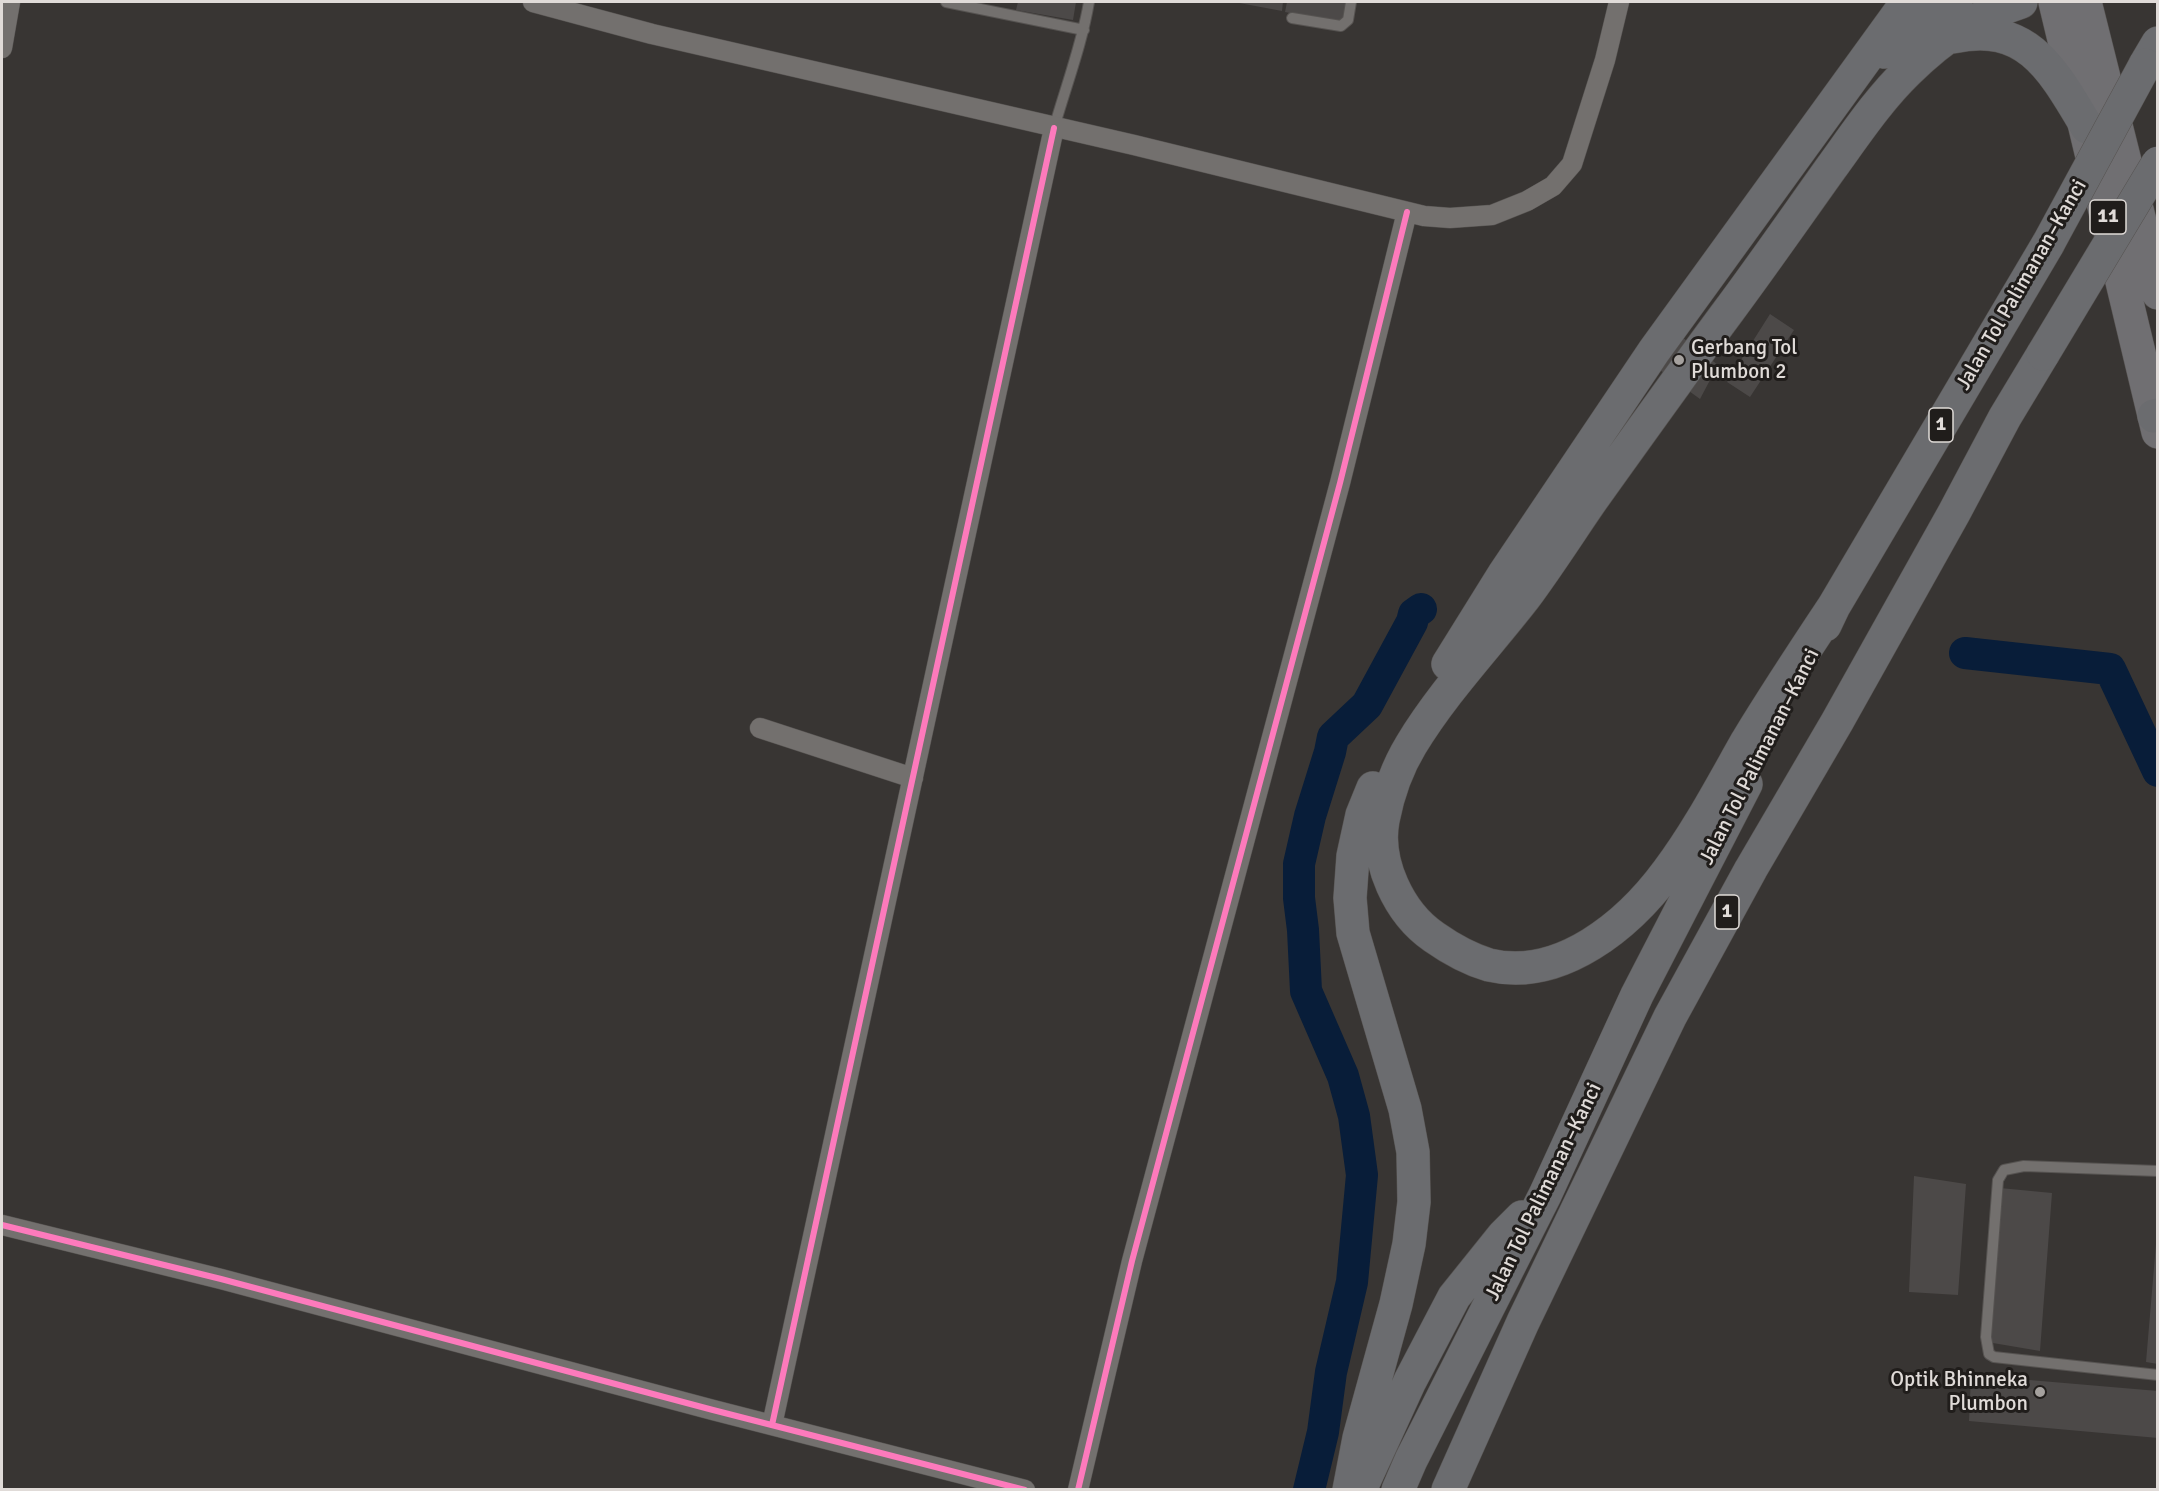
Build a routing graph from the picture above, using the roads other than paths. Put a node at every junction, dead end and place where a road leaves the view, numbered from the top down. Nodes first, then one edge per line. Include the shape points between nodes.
1 (9, 2) edge
2 (533, 2) edge
3 (946, 2) edge
4 (1089, 2) edge
5 (1351, 2) edge
6 (1619, 2) edge
7 (1907, 2) edge
8 (1956, 2) edge
9 (2021, 2) edge
10 (2055, 2) edge
11 (2085, 2) edge
12 (1292, 18) dead end
13 (1084, 30) junction
14 (1944, 39) junction
15 (2, 48) edge
16 (2151, 54) edge
17 (1851, 81) junction
18 (1054, 128) junction
19 (2086, 128) junction
20 (2157, 163) edge
21 (1407, 212) junction
22 (2157, 293) edge
23 (2156, 421) edge
24 (1834, 606) junction
25 (760, 728) dead end
26 (913, 778) junction
27 (2157, 1171) edge
28 (1545, 1194) junction
29 (2, 1225) edge
30 (2157, 1375) edge
31 (772, 1425) junction
32 (1025, 1490) edge
33 (1077, 1490) edge
34 (1349, 1490) edge
35 (1360, 1490) edge
36 (1398, 1490) edge
37 (1448, 1490) edge

1 - 15 street
2 - 18 street via 652,34
3 - 13 lane
4 - 13 lane
5 - 12 lane via 1348,20 1341,26
6 - 21 street via 1572,164 1553,186 1492,215 1450,218
7 - 17 highway
8 - 17 highway via 1922,22
9 - 14 highway via 1963,25
10 - 19 highway, 11
11 - 22 highway, 11
13 - 18 lane
14 - 19 highway via 1986,33 2021,43 2049,66
14 - 24 highway via 1905,73 1869,116 1526,595 1410,746 1390,788 1382,826 1383,854 1393,889 1410,914 1427,933 1468,958 1493,966 1517,967 1573,955 1628,918 1668,871 1775,694
16 - 24 highway, Jalan Tol Palimanan–Kanci / 1, bridge via 2048,244
17 - 34 highway via 1654,351 1504,574 1379,774 1362,815 1353,856 1353,933 1405,1109 1413,1152 1414,1202 1396,1304 1359,1438
18 - 21 street
18 - 26 street
19 - 23 highway, 11
20 - 37 highway, Jalan Tol Palimanan–Kanci / 1, bridge via 2005,417 1670,1017 1523,1322
21 - 33 street via 1334,506 1132,1261
24 - 28 highway, Jalan Tol Palimanan–Kanci / 1 via 1637,995
25 - 26 street
26 - 31 street
27 - 30 lane via 2024,1166 2004,1170 1998,1179 1986,1337 1989,1354 1994,1357
28 - 35 highway via 1503,1236 1454,1297
28 - 36 highway, Jalan Tol Palimanan–Kanci / 1
29 - 31 street
31 - 32 street

